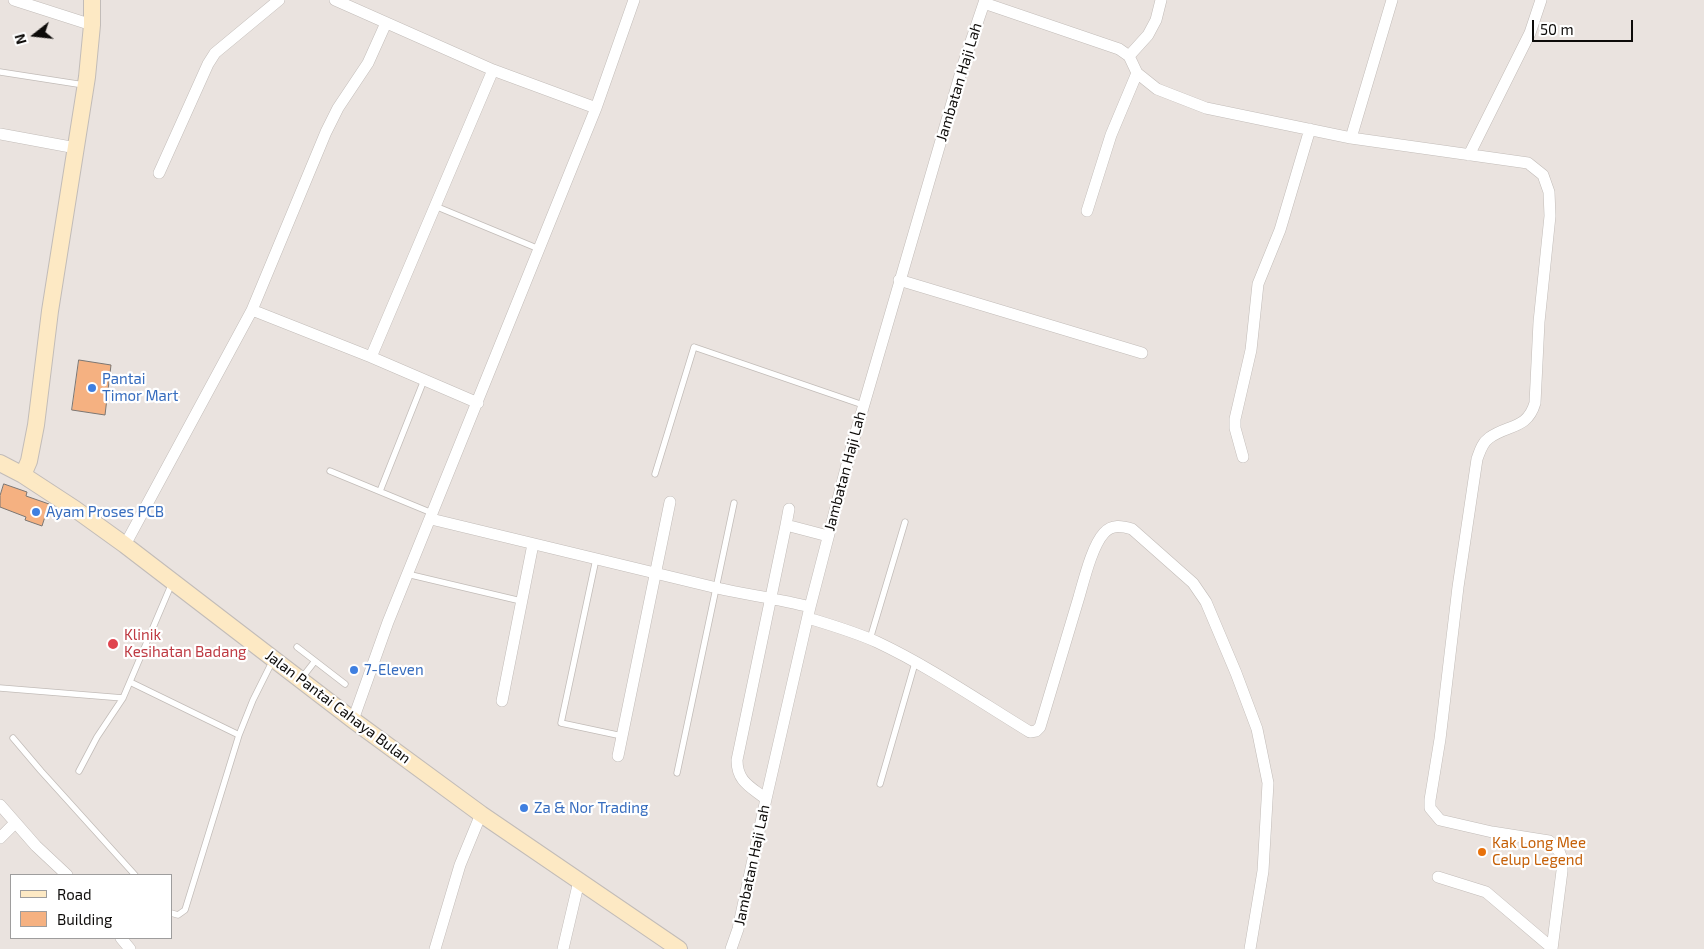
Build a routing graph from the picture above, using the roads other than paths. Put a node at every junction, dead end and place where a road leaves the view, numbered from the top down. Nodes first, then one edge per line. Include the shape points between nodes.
1 (14, 0) edge
2 (92, 0) edge
3 (279, 0) edge
4 (335, 0) edge
5 (634, 0) edge
6 (1161, 0) edge
7 (1392, 0) edge
8 (1541, 0) edge
9 (985, 1) edge
10 (386, 23) junction
11 (92, 25) junction
12 (1129, 56) junction
13 (493, 70) junction
14 (0, 72) edge
15 (1137, 73) junction
16 (86, 85) junction
17 (596, 108) junction
18 (1310, 129) junction
19 (0, 134) edge
20 (1351, 138) junction
21 (76, 148) junction
22 (1469, 155) junction
23 (159, 173) dead end
24 (435, 206) junction
25 (1087, 212) dead end
26 (540, 248) junction
27 (899, 280) junction
28 (252, 310) junction
29 (1142, 354) dead end
30 (371, 357) junction
31 (424, 380) junction
32 (478, 403) junction
33 (863, 405) junction
34 (1242, 457) dead end
35 (0, 463) edge
36 (330, 471) dead end
37 (655, 474) dead end
38 (23, 475) junction
39 (380, 491) junction
40 (670, 502) dead end
41 (734, 503) dead end
42 (789, 509) dead end
43 (432, 516) junction
44 (905, 522) dead end
45 (786, 525) junction
46 (828, 536) junction
47 (533, 544) junction
48 (125, 545) junction
49 (596, 559) junction
50 (407, 574) junction
51 (656, 574) junction
52 (173, 582) junction
53 (717, 588) junction
54 (770, 598) junction
55 (521, 601) junction
56 (809, 613) junction
57 (870, 639) junction
58 (297, 647) dead end
59 (274, 658) junction
60 (315, 661) junction
61 (915, 663) junction
62 (301, 680) junction
63 (130, 682) junction
64 (345, 684) dead end
65 (0, 688) edge
66 (123, 698) junction
67 (502, 701) dead end
68 (353, 720) junction
69 (239, 735) junction
70 (622, 736) junction
71 (13, 738) dead end
72 (618, 756) dead end
73 (79, 771) dead end
74 (678, 773) dead end
75 (880, 784) dead end
76 (766, 799) junction
77 (0, 805) edge
78 (481, 814) junction
79 (15, 823) junction
80 (0, 838) edge
81 (66, 874) edge
82 (134, 874) edge
83 (1438, 877) dead end
84 (579, 881) junction
85 (172, 914) edge
86 (122, 939) edge
87 (1552, 948) edge
88 (130, 949) edge
89 (435, 949) edge
90 (563, 949) edge
91 (679, 949) edge
92 (731, 949) edge
93 (1250, 949) edge

1 - 11 street
2 - 11 street
3 - 23 street via 215,53
4 - 10 street
5 - 17 street
6 - 12 street via 1148,35
7 - 20 street
8 - 22 street via 1530,33
9 - 12 street via 1119,49
9 - 27 street, Jambatan Haji Lah via 962,65
10 - 13 street
10 - 28 street via 368,63 326,132
11 - 16 street
12 - 15 street
13 - 17 street
13 - 24 street
14 - 16 lane
15 - 18 street via 1157,88 1206,108
15 - 25 street via 1111,136
16 - 21 street
17 - 26 street
18 - 20 street
18 - 34 street via 1280,230 1258,284 1252,350 1235,419
19 - 21 street
20 - 22 street
21 - 38 street via 36,425 30,461
22 - 87 street via 1528,163 1544,175 1550,216 1535,403 1527,419 1490,437 1482,446 1478,459 1430,808 1440,820 1549,841 1559,852 1562,871
24 - 26 lane
24 - 30 street
26 - 32 street
27 - 29 street
27 - 33 street, Jambatan Haji Lah
28 - 30 street
28 - 48 street
30 - 31 street
31 - 32 street
31 - 39 lane
32 - 43 street
33 - 37 lane via 694,348
33 - 46 street, Jambatan Haji Lah
35 - 38 street, Jalan Pantai Cahaya Bulan
36 - 39 lane
38 - 48 street, Jalan Pantai Cahaya Bulan
39 - 43 lane
40 - 51 street
41 - 53 lane
42 - 45 street
43 - 47 street
43 - 50 street
44 - 57 lane
45 - 46 street
45 - 54 street
46 - 56 street, Jambatan Haji Lah
47 - 49 street
47 - 55 street
48 - 52 street, Jalan Pantai Cahaya Bulan
49 - 51 street
49 - 70 lane via 561,723
50 - 55 lane
50 - 68 street
51 - 53 street
51 - 70 street
52 - 59 street, Jalan Pantai Cahaya Bulan
52 - 63 lane
53 - 54 street
53 - 74 lane
54 - 56 street
54 - 76 street via 737,760 741,779
55 - 67 street
56 - 57 street
56 - 76 street, Jambatan Haji Lah
57 - 61 street
58 - 60 lane
59 - 62 street, Jalan Pantai Cahaya Bulan
59 - 69 lane via 252,700
60 - 62 lane
60 - 64 lane
61 - 75 lane
61 - 93 street via 1030,732 1036,731 1040,727 1097,545 1104,532 1114,526 1132,529 1192,583 1206,602 1257,729 1268,783 1268,802 1263,871
62 - 68 street, Jalan Pantai Cahaya Bulan
63 - 66 lane
63 - 69 lane
65 - 66 lane
66 - 73 lane
68 - 78 street, Jalan Pantai Cahaya Bulan
69 - 85 lane via 185,910 178,916
70 - 72 street
71 - 82 lane
76 - 92 street, Jambatan Haji Lah
77 - 79 street
78 - 84 street, Jalan Pantai Cahaya Bulan
78 - 89 street via 460,865
79 - 80 street
79 - 81 street
83 - 87 street via 1486,892
84 - 90 street
84 - 91 street, Jalan Pantai Cahaya Bulan
86 - 88 street

